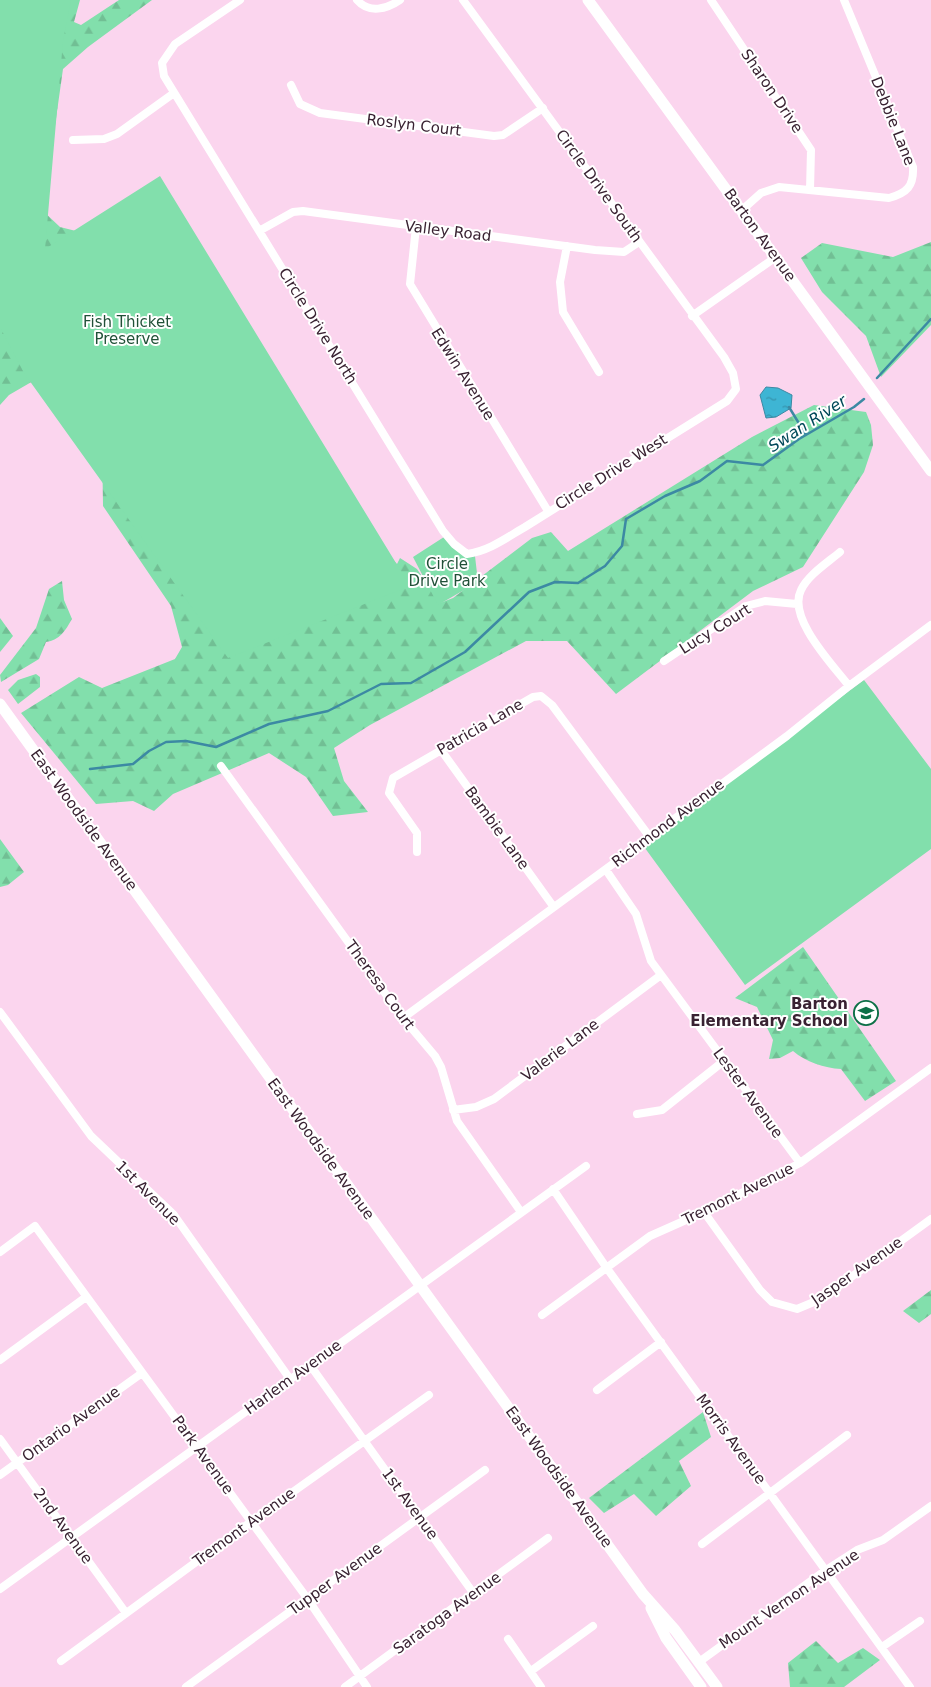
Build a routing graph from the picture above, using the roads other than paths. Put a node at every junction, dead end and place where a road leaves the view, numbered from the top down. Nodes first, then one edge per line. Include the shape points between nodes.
1 (240, 0) edge
2 (357, 0) edge
3 (400, 0) edge
4 (463, 0) edge
5 (588, 0) edge
6 (711, 0) edge
7 (844, 0) edge
8 (291, 85) dead end
9 (174, 93) junction
10 (542, 108) junction
11 (73, 140) dead end
12 (810, 190) junction
13 (742, 210) junction
14 (416, 227) junction
15 (259, 231) junction
16 (639, 242) junction
17 (567, 246) junction
18 (776, 257) junction
19 (692, 316) junction
20 (599, 372) dead end
21 (733, 373) joint
22 (931, 471) edge
23 (548, 511) junction
24 (840, 552) dead end
25 (467, 554) joint
26 (797, 604) junction
27 (931, 625) edge
28 (664, 661) dead end
29 (849, 686) junction
30 (0, 704) edge
31 (441, 750) junction
32 (221, 766) dead end
33 (649, 836) junction
34 (417, 852) dead end
35 (606, 870) junction
36 (553, 906) junction
37 (661, 975) junction
38 (0, 1014) edge
39 (403, 1018) junction
40 (724, 1060) junction
41 (931, 1068) edge
42 (453, 1110) junction
43 (638, 1114) dead end
44 (800, 1163) junction
45 (586, 1166) dead end
46 (553, 1189) junction
47 (521, 1212) junction
48 (704, 1212) junction
49 (931, 1219) edge
50 (0, 1252) edge
51 (606, 1267) junction
52 (420, 1286) junction
53 (86, 1297) junction
54 (542, 1315) dead end
55 (661, 1342) junction
56 (0, 1360) edge
57 (310, 1365) junction
58 (142, 1373) junction
59 (290, 1379) junction
60 (596, 1390) dead end
61 (429, 1395) dead end
62 (847, 1435) dead end
63 (0, 1439) edge
64 (364, 1442) junction
65 (198, 1446) junction
66 (17, 1463) junction
67 (485, 1470) dead end
68 (0, 1475) edge
69 (771, 1493) junction
70 (931, 1506) edge
71 (420, 1518) junction
72 (252, 1521) junction
73 (71, 1538) junction
74 (548, 1538) dead end
75 (702, 1544) dead end
76 (826, 1570) junction
77 (0, 1589) edge
78 (474, 1594) junction
79 (643, 1594) junction
80 (307, 1598) junction
81 (126, 1613) junction
82 (920, 1621) dead end
83 (593, 1626) dead end
84 (508, 1639) dead end
85 (882, 1647) junction
86 (62, 1661) dead end
87 (698, 1662) junction
88 (531, 1672) junction
89 (359, 1677) junction
90 (186, 1687) edge
91 (345, 1687) edge
92 (367, 1687) edge
93 (541, 1687) edge
94 (701, 1687) edge
95 (717, 1687) edge
96 (910, 1687) edge

1 - 9 street, Circle Drive North via 175,44 167,53 162,63 164,76
2 - 3 street via 373,9 383,9
4 - 10 street, Circle Drive South
5 - 13 main road, Barton Avenue
6 - 12 street, Sharon Drive via 811,150
7 - 12 street, Debbie Lane via 913,167 914,179 900,195 889,198
8 - 10 street, Roslyn Court via 300,104 320,113 494,136 503,135
9 - 11 street via 117,134 104,139
9 - 15 street, Circle Drive North
10 - 16 street, Circle Drive South
12 - 13 street, Debbie Lane via 769,189
13 - 18 main road, Barton Avenue
14 - 15 street, Valley Road via 303,211 293,212
14 - 17 street, Valley Road
14 - 23 street, Edwin Avenue via 410,284
15 - 25 street, Circle Drive North via 443,530
16 - 17 street, Valley Road via 624,252
16 - 19 street, Circle Drive South
17 - 20 street via 560,282 564,312
18 - 19 street
18 - 22 main road, Barton Avenue
19 - 21 street, Circle Drive South
21 - 23 street, Circle Drive West via 736,389 727,401
23 - 25 street, Circle Drive West via 493,546
24 - 26 street via 809,579 800,591
26 - 28 street, Lucy Court via 765,601 746,606
26 - 29 street via 807,630
27 - 29 street, Richmond Avenue
29 - 33 street, Richmond Avenue via 787,736
30 - 52 main road, East Woodside Avenue
31 - 33 street, Patricia Lane via 533,696 541,696 552,705
31 - 34 street, Patricia Lane via 400,772 389,786 392,800 417,833
31 - 36 street, Bambie Lane
32 - 39 street, Theresa Court
33 - 35 street, Richmond Avenue
35 - 36 street, Richmond Avenue
35 - 37 street, Lester Avenue via 636,914 647,952
36 - 39 street, Richmond Avenue
37 - 40 street, Lester Avenue
37 - 42 street, Valerie Lane via 494,1099 476,1107
38 - 59 street, 1st Avenue via 91,1136 174,1215
39 - 42 street, Theresa Court via 441,1067
40 - 43 street via 662,1110
40 - 44 street, Lester Avenue
41 - 44 street, Tremont Avenue
42 - 47 street, Theresa Court
44 - 48 street, Tremont Avenue
45 - 46 street, Harlem Avenue
46 - 47 street, Harlem Avenue
46 - 51 street, Morris Avenue
47 - 52 street, Harlem Avenue
48 - 49 street, Jasper Avenue via 760,1290 772,1302 797,1308 821,1299
48 - 51 street, Tremont Avenue via 650,1236
50 - 53 street, Park Avenue via 36,1226
51 - 54 street, Tremont Avenue
51 - 55 street, Morris Avenue
52 - 57 street, Harlem Avenue
52 - 79 main road, East Woodside Avenue
53 - 56 street
53 - 58 street, Park Avenue
55 - 60 street
55 - 69 street, Morris Avenue
57 - 59 street, Harlem Avenue
57 - 64 street, 1st Avenue
58 - 65 street, Park Avenue
58 - 66 street, Ontario Avenue
59 - 65 street, Harlem Avenue
61 - 64 street, Tremont Avenue
62 - 69 street
63 - 66 street, 2nd Avenue
64 - 71 street, 1st Avenue
64 - 72 street, Tremont Avenue
65 - 72 street, Park Avenue
65 - 73 street, Harlem Avenue
66 - 68 street, Ontario Avenue
66 - 73 street, 2nd Avenue
67 - 71 street, Tupper Avenue
69 - 75 street
69 - 76 street, Morris Avenue
70 - 76 street, Mount Vernon Avenue via 884,1540 857,1550
71 - 78 street, 1st Avenue
71 - 80 street, Tupper Avenue
72 - 80 street, Park Avenue
72 - 81 street, Tremont Avenue
73 - 77 street, Harlem Avenue
73 - 81 street, 2nd Avenue
74 - 78 street, Saratoga Avenue
76 - 85 street, Morris Avenue
76 - 87 street, Mount Vernon Avenue
78 - 89 street, Saratoga Avenue
79 - 87 main road, East Woodside Avenue via 676,1630
79 - 94 main road, East Woodside Avenue via 666,1638
80 - 89 street, Park Avenue
80 - 90 street, Tupper Avenue
81 - 86 street, Tremont Avenue
82 - 85 street
83 - 88 street
84 - 88 street
85 - 96 street, Morris Avenue
87 - 95 main road, East Woodside Avenue
88 - 93 street
89 - 91 street, Saratoga Avenue
89 - 92 street, Park Avenue

